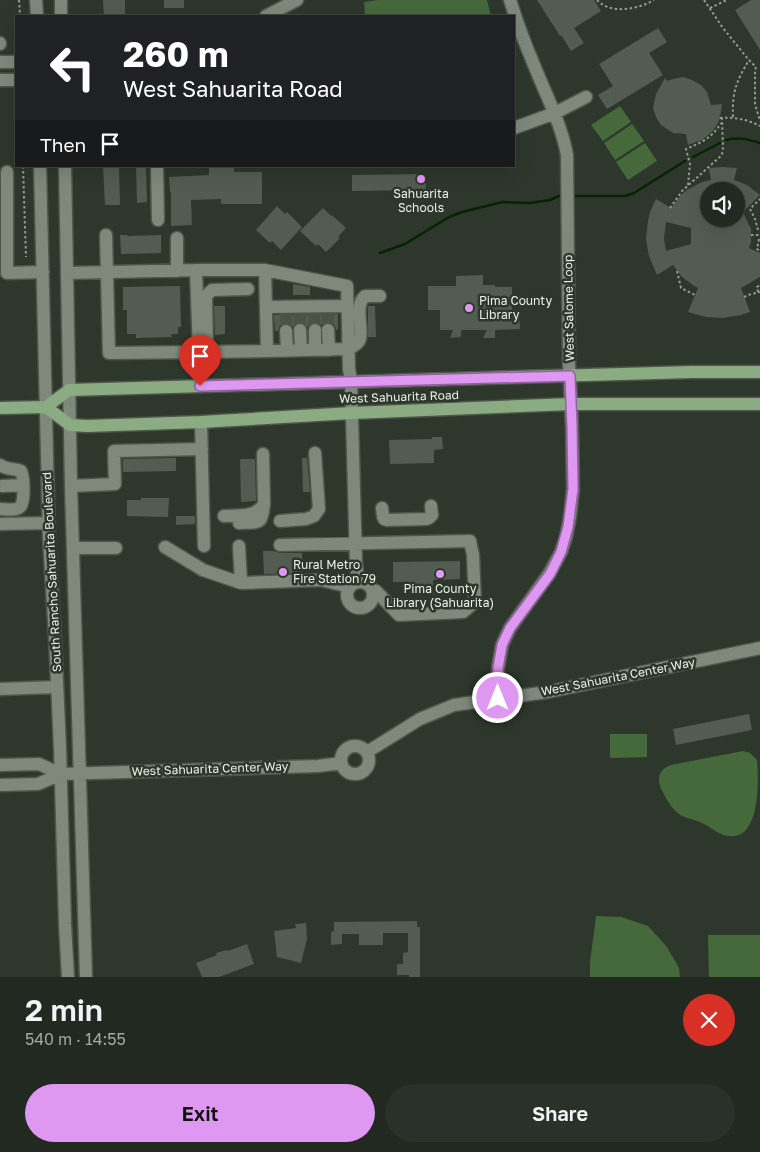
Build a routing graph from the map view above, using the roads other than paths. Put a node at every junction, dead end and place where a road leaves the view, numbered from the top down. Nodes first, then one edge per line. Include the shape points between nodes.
1 (36, 0) edge
2 (61, 0) edge
3 (296, 0) edge
4 (510, 0) edge
5 (37, 15) edge
6 (61, 15) edge
7 (268, 15) edge
8 (0, 62) edge
9 (15, 62) edge
10 (0, 80) edge
11 (15, 80) edge
12 (586, 97) dead end
13 (555, 113) junction
14 (515, 128) edge
15 (40, 167) edge
16 (64, 167) edge
17 (157, 167) edge
18 (7, 172) dead end
19 (158, 220) dead end
20 (106, 235) dead end
21 (177, 238) dead end
22 (196, 270) junction
23 (265, 270) junction
24 (177, 271) junction
25 (107, 272) junction
26 (33, 273) junction
27 (68, 273) junction
28 (248, 289) dead end
29 (380, 296) dead end
30 (266, 306) junction
31 (347, 306) junction
32 (300, 330) tunnel mouth
33 (315, 330) tunnel mouth
34 (328, 330) tunnel mouth
35 (286, 331) tunnel mouth
36 (349, 349) junction
37 (286, 350) junction
38 (301, 350) junction
39 (315, 350) junction
40 (329, 350) junction
41 (267, 351) junction
42 (203, 352) junction
43 (760, 372) edge
44 (570, 376) junction
45 (351, 381) junction
46 (200, 386) junction
47 (69, 390) junction
48 (571, 404) junction
49 (760, 404) edge
50 (46, 407) junction
51 (0, 408) edge
52 (352, 413) junction
53 (201, 422) junction
54 (70, 425) junction
55 (202, 449) junction
56 (314, 453) dead end
57 (263, 454) dead end
58 (0, 465) edge
59 (23, 485) junction
60 (2, 486) dead end
61 (71, 486) junction
62 (431, 506) dead end
63 (382, 508) dead end
64 (0, 509) edge
65 (224, 520) dead end
66 (280, 521) dead end
67 (48, 523) junction
68 (0, 524) edge
69 (356, 544) junction
70 (280, 545) dead end
71 (204, 546) dead end
72 (239, 546) dead end
73 (165, 547) dead end
74 (73, 548) junction
75 (116, 548) dead end
76 (241, 583) junction
77 (354, 584) junction
78 (373, 593) junction
79 (760, 648) edge
80 (57, 687) junction
81 (0, 689) edge
82 (498, 698) junction
83 (367, 752) junction
84 (341, 763) junction
85 (0, 765) edge
86 (80, 773) junction
87 (61, 774) junction
88 (0, 785) edge
89 (68, 977) edge
90 (86, 977) edge

1 - 5 street
2 - 6 street
3 - 7 street
4 - 13 street, West Salome Loop
8 - 9 street
10 - 11 street
12 - 13 street
13 - 14 street
13 - 44 street, West Salome Loop via 567,155
15 - 26 street, South Rancho Sahuarita Boulevard
16 - 27 street, South Rancho Sahuarita Boulevard
17 - 19 street
18 - 26 street via 7,273
20 - 25 street
21 - 24 street
22 - 23 street
22 - 24 street
22 - 42 street
23 - 30 street
23 - 31 street via 347,286
24 - 25 street
25 - 27 street
25 - 42 street via 109,353
26 - 50 street, South Rancho Sahuarita Boulevard
27 - 47 street, South Rancho Sahuarita Boulevard
28 - 42 street via 212,290 206,296
29 - 36 street via 365,296 361,300 360,338
30 - 31 street via 286,310
30 - 41 street
31 - 36 street
32 - 38 street
33 - 39 street
34 - 40 street
35 - 37 street
36 - 40 street
36 - 45 street
37 - 38 street
37 - 41 street
38 - 39 street
39 - 40 street
41 - 42 street
42 - 46 street
43 - 44 main road, West Sahuarita Road
44 - 45 main road, West Sahuarita Road
44 - 48 street, West Salome Loop
45 - 46 main road, West Sahuarita Road
45 - 52 street
46 - 47 main road, West Sahuarita Road
47 - 50 main road
47 - 54 street, South Rancho Sahuarita Boulevard
48 - 49 main road, West Sahuarita Road
48 - 52 main road, West Sahuarita Road
48 - 82 street, West Salome Loop via 573,489 566,537 550,574 510,628 502,645
50 - 51 main road
50 - 54 main road
50 - 67 street, South Rancho Sahuarita Boulevard
52 - 53 main road, West Sahuarita Road
52 - 69 street
53 - 54 main road, West Sahuarita Road
53 - 55 street
54 - 61 street, South Rancho Sahuarita Boulevard
55 - 61 street via 114,450 115,484
55 - 71 street
56 - 66 street via 319,509 306,520
57 - 65 street via 264,504 261,510
58 - 59 street via 22,471
59 - 60 street
59 - 64 street via 21,507
61 - 74 street, South Rancho Sahuarita Boulevard
62 - 63 street via 432,515 426,519 387,520
67 - 68 street
67 - 80 street, South Rancho Sahuarita Boulevard
69 - 70 street
69 - 77 street
69 - 78 street via 470,541 475,602 463,612 399,615 376,591
72 - 76 street
73 - 76 street via 203,570
74 - 75 street
74 - 86 street, South Rancho Sahuarita Boulevard
76 - 77 street via 321,580
77 - 78 street via 366,584
77 - 78 street via 348,589 347,597 354,607 367,606
79 - 82 street, West Sahuarita Center Way via 547,692
80 - 81 street
80 - 87 street, South Rancho Sahuarita Boulevard
82 - 83 street, West Sahuarita Center Way via 454,705 420,720
83 - 84 street via 360,746 351,746 343,751
83 - 84 street via 368,765 359,774 346,772
84 - 86 street, West Sahuarita Center Way
85 - 87 street via 39,764
86 - 87 street, West Sahuarita Center Way
86 - 90 street, South Rancho Sahuarita Boulevard
87 - 88 street via 38,784
87 - 89 street, South Rancho Sahuarita Boulevard

